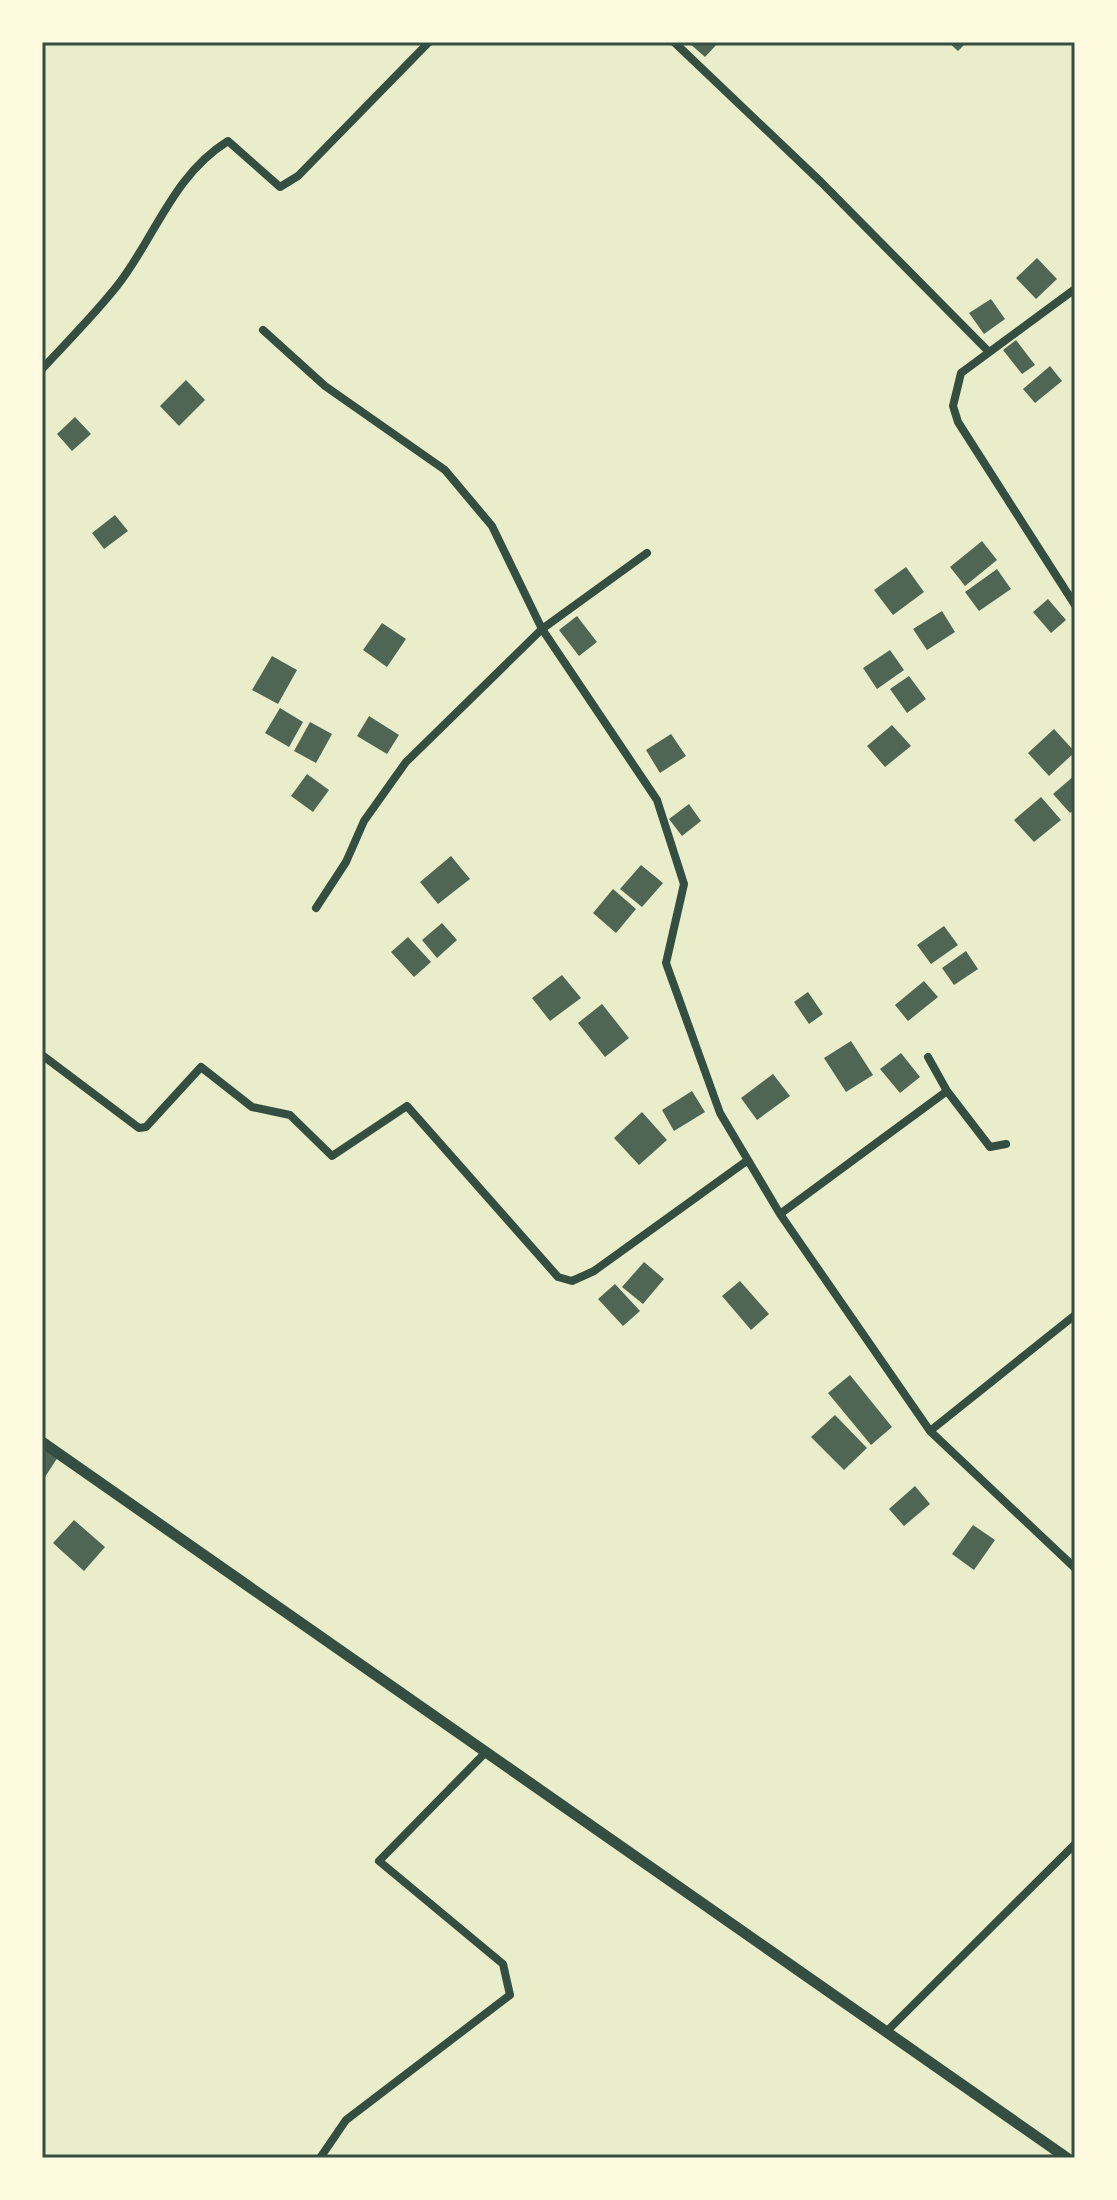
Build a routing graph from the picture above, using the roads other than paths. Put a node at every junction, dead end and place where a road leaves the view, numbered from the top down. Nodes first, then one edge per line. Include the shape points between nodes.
1 (429, 42) edge
2 (674, 42) edge
3 (1075, 289) edge
4 (263, 330) dead end
5 (989, 352) junction
6 (42, 369) edge
7 (647, 553) dead end
8 (1075, 605) edge
9 (542, 629) junction
10 (316, 908) dead end
11 (42, 1055) edge
12 (928, 1057) dead end
13 (947, 1091) junction
14 (1006, 1144) dead end
15 (748, 1160) junction
16 (780, 1214) junction
17 (1075, 1315) edge
18 (930, 1431) junction
19 (42, 1442) edge
20 (1075, 1568) edge
21 (486, 1752) junction
22 (1075, 1844) edge
23 (886, 2032) junction
24 (320, 2158) edge
25 (1067, 2158) edge

1 - 6 street via 298,176 280,187 228,141 209,152 171,196 118,285
2 - 5 street
3 - 5 street
4 - 9 street via 325,386 445,470 492,526
5 - 8 street via 961,373 955,414
7 - 9 street
9 - 10 street via 406,762 364,821 346,862
9 - 15 street via 657,800 684,884 666,963 720,1113
11 - 15 street via 139,1128 146,1127 201,1067 252,1107 290,1115 332,1156 407,1106 558,1277 572,1281 594,1271
12 - 13 street
13 - 14 street via 990,1147
13 - 16 street
15 - 16 street
16 - 18 street
17 - 18 street
18 - 20 street
19 - 21 street
21 - 23 street
21 - 24 street via 379,1861 503,1964 510,1995 346,2120
22 - 23 street
23 - 25 street

